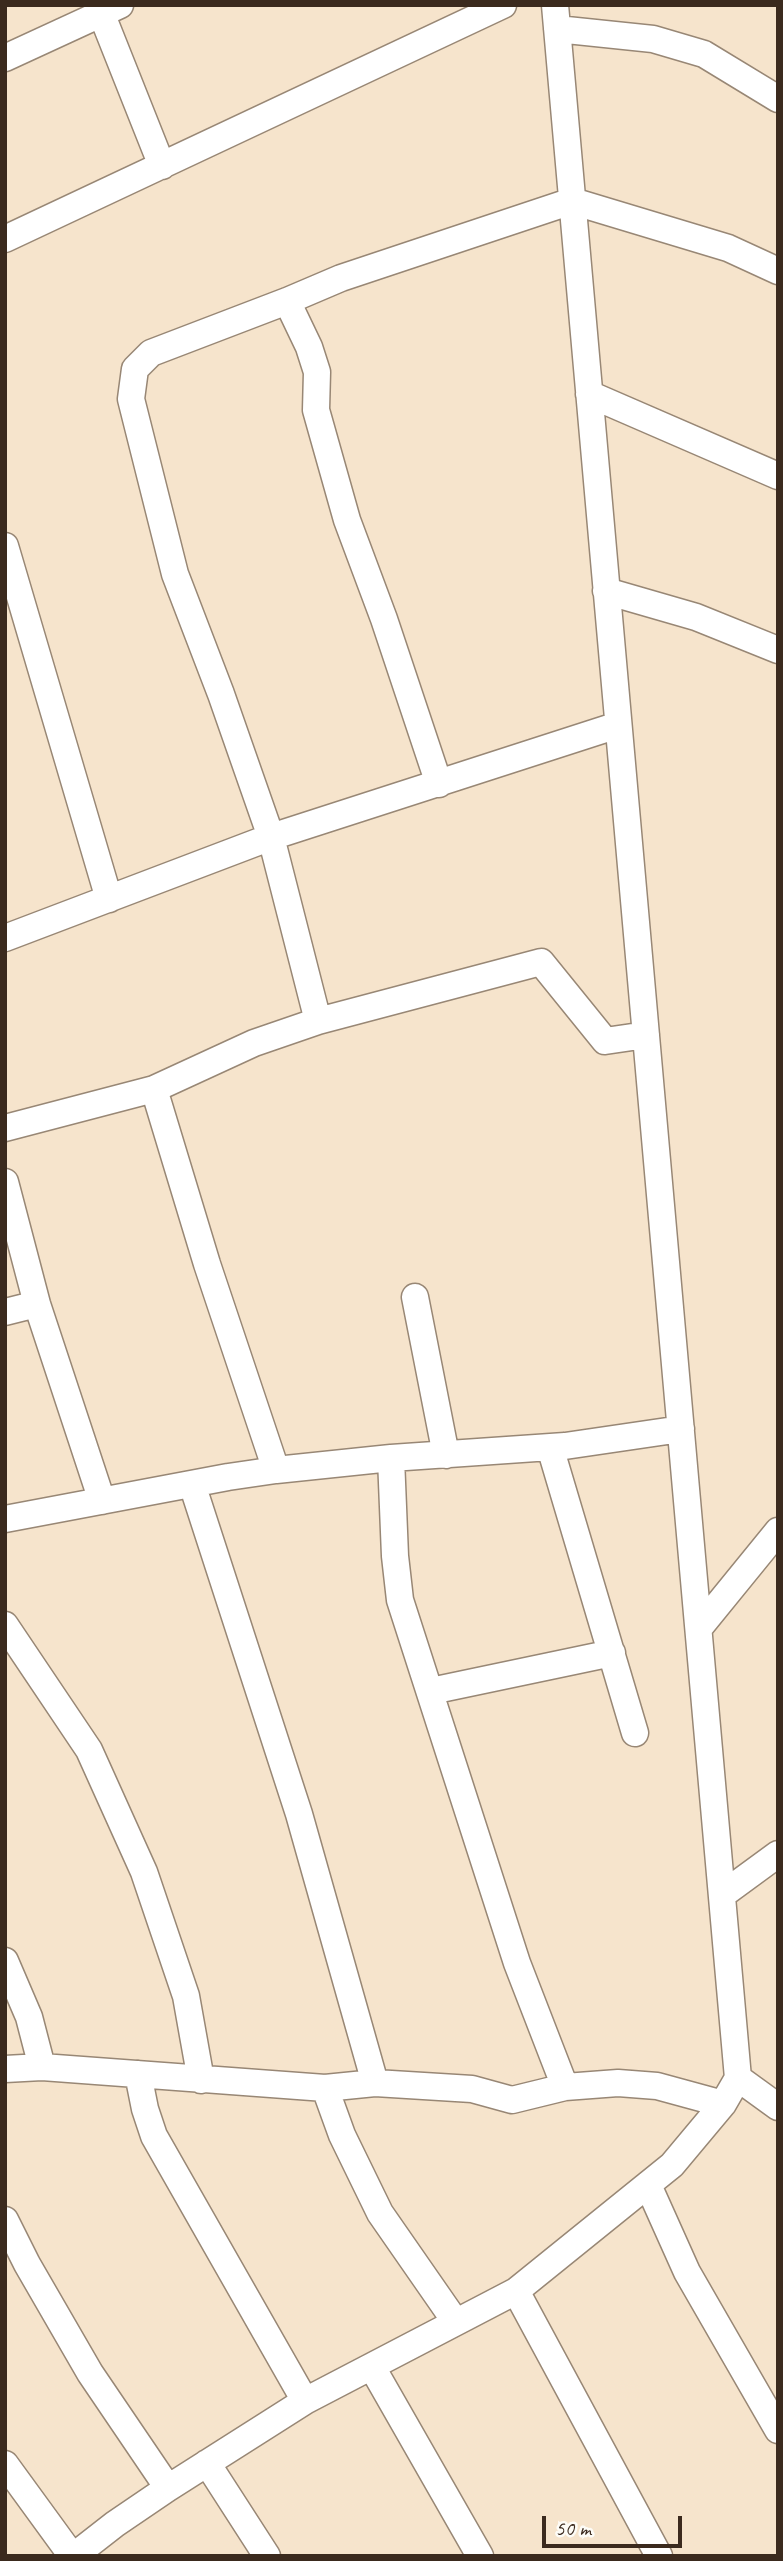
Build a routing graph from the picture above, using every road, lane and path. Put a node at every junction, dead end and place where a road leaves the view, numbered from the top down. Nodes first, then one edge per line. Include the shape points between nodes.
1 (503, 5) edge
2 (111, 10) edge
3 (556, 17) edge
4 (5, 58) edge
5 (778, 99) edge
6 (162, 166) junction
7 (572, 201) junction
8 (5, 239) edge
9 (778, 271) edge
10 (287, 301) junction
11 (589, 394) junction
12 (778, 476) edge
13 (5, 546) edge
14 (607, 591) junction
15 (778, 650) edge
16 (618, 725) junction
17 (439, 784) junction
18 (271, 837) junction
19 (108, 899) junction
20 (5, 938) edge
21 (317, 1021) junction
22 (646, 1035) junction
23 (154, 1089) junction
24 (5, 1128) edge
25 (5, 1182) edge
26 (415, 1297) dead end
27 (37, 1304) junction
28 (5, 1312) edge
29 (681, 1429) junction
30 (550, 1447) junction
31 (446, 1455) junction
32 (391, 1458) junction
33 (276, 1470) junction
34 (192, 1484) junction
35 (102, 1501) junction
36 (5, 1519) edge
37 (778, 1531) edge
38 (5, 1625) edge
39 (699, 1628) junction
40 (612, 1653) junction
41 (431, 1691) junction
42 (635, 1733) dead end
43 (778, 1854) edge
44 (722, 1895) junction
45 (5, 1961) edge
46 (42, 2067) junction
47 (5, 2069) edge
48 (138, 2074) junction
49 (738, 2078) junction
50 (201, 2080) junction
51 (375, 2083) junction
52 (565, 2087) junction
53 (325, 2088) junction
54 (723, 2104) junction
55 (778, 2107) edge
56 (648, 2185) junction
57 (5, 2220) edge
58 (516, 2291) junction
59 (455, 2321) junction
60 (372, 2367) junction
61 (305, 2400) junction
62 (778, 2430) edge
63 (207, 2463) junction
64 (5, 2464) edge
65 (168, 2488) junction
66 (73, 2556) edge
67 (267, 2556) edge
68 (480, 2556) edge
69 (659, 2556) edge

1 - 6 street
2 - 4 street
2 - 6 street
3 - 5 street via 704,54
3 - 7 street
6 - 8 street
7 - 9 street via 728,248
7 - 10 street via 341,278
7 - 11 street
10 - 17 street via 317,372 316,410 347,520
10 - 18 street via 151,352 135,369 131,399 175,575
11 - 12 street
11 - 14 street
13 - 19 street
14 - 15 street via 696,617
14 - 16 street
16 - 17 street
16 - 22 street
17 - 18 street
18 - 19 street
18 - 21 street
19 - 20 street
21 - 22 street via 541,962 605,1041
21 - 23 street
22 - 29 street
23 - 24 street
23 - 33 street via 206,1264
25 - 27 street
26 - 31 street
27 - 28 street
27 - 35 street
29 - 30 street
29 - 39 street
30 - 31 street
30 - 40 street
31 - 32 street
32 - 33 street
32 - 41 street via 400,1600
33 - 34 street
34 - 35 street
34 - 51 street via 299,1814
35 - 36 street
37 - 39 street
38 - 50 street via 89,1750 144,1872 186,1996
39 - 44 street
40 - 41 street
40 - 42 street
41 - 52 street via 517,1963
43 - 44 street
44 - 49 street
45 - 46 street via 29,2017
46 - 47 street
46 - 48 street
48 - 50 street
48 - 61 street via 154,2136
49 - 54 street
49 - 55 street
50 - 53 street
51 - 52 street via 472,2089 512,2100
51 - 53 street
52 - 54 street via 657,2085
53 - 59 street via 380,2213
54 - 56 street
56 - 58 street
56 - 62 street via 687,2272
57 - 65 street via 89,2373
58 - 59 street
58 - 69 street
59 - 60 street
60 - 61 street
60 - 68 street
61 - 63 street
63 - 65 street
63 - 67 street
64 - 66 street
65 - 66 street

